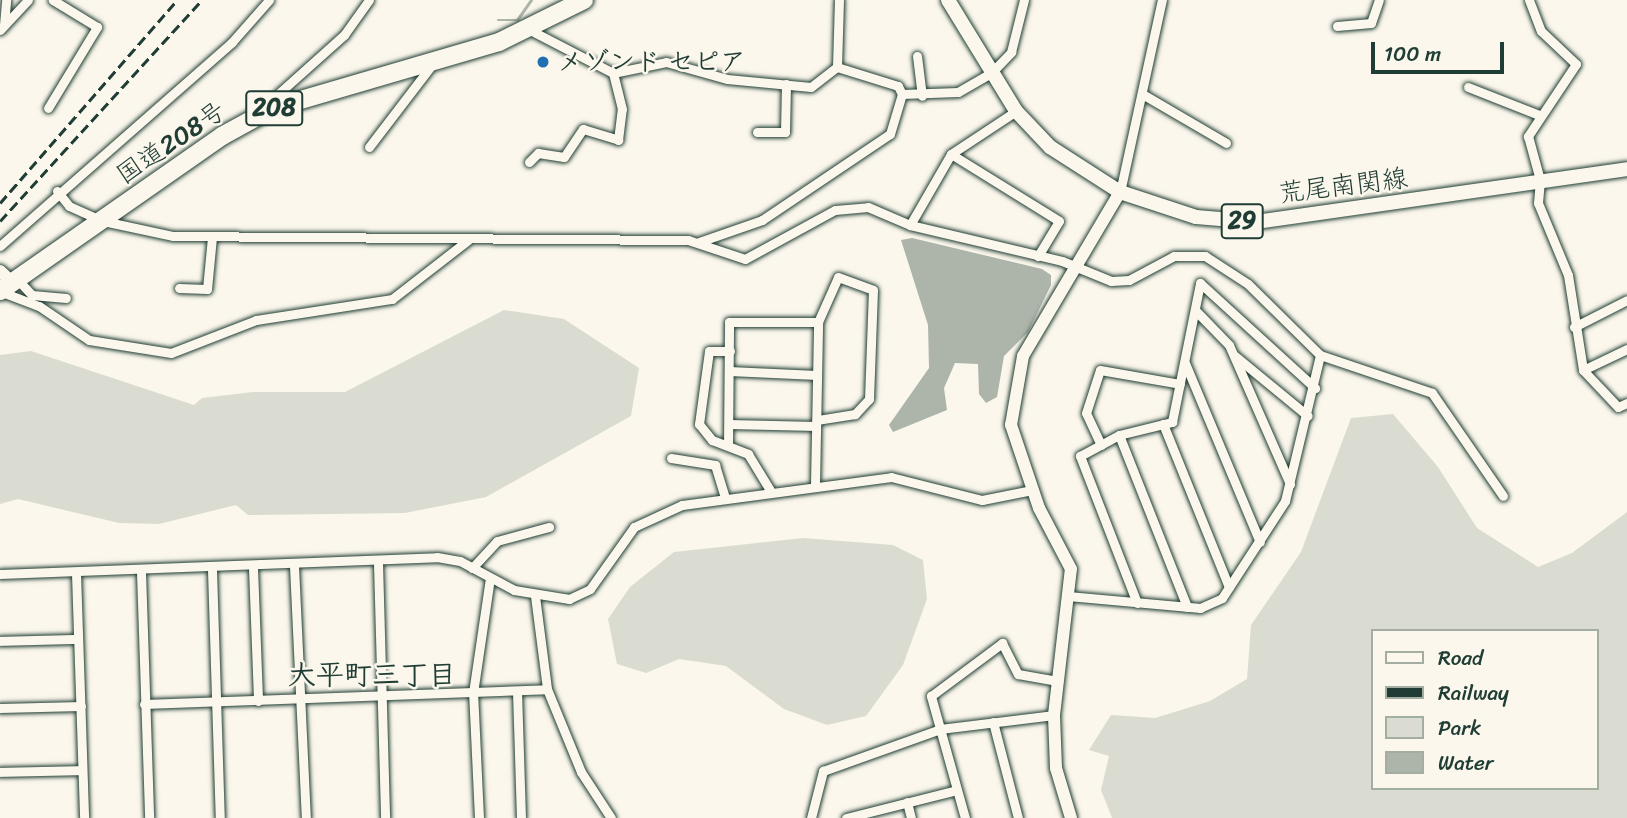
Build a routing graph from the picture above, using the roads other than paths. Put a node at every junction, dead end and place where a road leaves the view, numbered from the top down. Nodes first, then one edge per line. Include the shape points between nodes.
1 (6, 0) edge
2 (28, 0) edge
3 (53, 0) edge
4 (270, 0) edge
5 (369, 0) edge
6 (584, 0) edge
7 (838, 0) edge
8 (948, 0) edge
9 (1024, 0) edge
10 (1162, 0) edge
11 (1379, 0) edge
12 (1529, 0) edge
13 (1337, 26) dead end
14 (2, 28) edge
15 (530, 30) junction
16 (917, 56) dead end
17 (435, 61) junction
18 (837, 68) junction
19 (992, 72) junction
20 (613, 73) junction
21 (786, 84) junction
22 (1468, 87) dead end
23 (902, 94) junction
24 (1144, 94) junction
25 (922, 96) junction
26 (48, 108) dead end
27 (273, 108) junction
28 (1016, 111) junction
29 (1539, 115) junction
30 (757, 132) dead end
31 (1226, 143) dead end
32 (369, 147) dead end
33 (951, 154) junction
34 (529, 162) dead end
35 (1627, 169) edge
36 (1540, 180) junction
37 (57, 191) junction
38 (1120, 192) junction
39 (103, 221) junction
40 (910, 225) junction
41 (212, 237) junction
42 (468, 240) junction
43 (699, 242) junction
44 (0, 246) edge
45 (1038, 256) junction
46 (1078, 270) junction
47 (7, 281) edge
48 (179, 288) dead end
49 (66, 298) dead end
50 (1627, 300) edge
51 (1195, 310) junction
52 (818, 322) junction
53 (1574, 327) junction
54 (1627, 349) edge
55 (730, 351) junction
56 (1233, 355) junction
57 (1320, 355) junction
58 (1184, 361) junction
59 (1583, 370) junction
60 (729, 371) junction
61 (817, 375) junction
62 (1180, 384) junction
63 (1315, 388) junction
64 (1627, 403) edge
65 (1308, 416) junction
66 (816, 423) junction
67 (729, 424) junction
68 (1163, 424) junction
69 (1119, 435) junction
70 (728, 445) junction
71 (1101, 445) junction
72 (671, 458) dead end
73 (1290, 484) junction
74 (815, 485) junction
75 (770, 490) junction
76 (1032, 490) junction
77 (1503, 496) dead end
78 (725, 497) junction
79 (549, 527) dead end
80 (1260, 542) junction
81 (378, 563) junction
82 (294, 566) junction
83 (253, 568) junction
84 (472, 568) junction
85 (212, 570) junction
86 (141, 572) junction
87 (76, 573) junction
88 (0, 574) edge
89 (490, 578) junction
90 (1229, 587) junction
91 (535, 596) junction
92 (1068, 596) junction
93 (1137, 603) junction
94 (1187, 607) junction
95 (78, 639) junction
96 (0, 641) edge
97 (1056, 681) junction
98 (547, 689) junction
99 (517, 691) junction
100 (473, 693) junction
101 (384, 697) junction
102 (298, 699) junction
103 (258, 701) junction
104 (215, 703) junction
105 (144, 704) junction
106 (81, 706) junction
107 (0, 708) edge
108 (1054, 715) junction
109 (993, 722) junction
110 (940, 729) junction
111 (82, 770) junction
112 (0, 772) edge
113 (957, 790) junction
114 (907, 802) junction
115 (852, 817) edge
116 (84, 818) edge
117 (149, 818) edge
118 (220, 818) edge
119 (306, 818) edge
120 (385, 818) edge
121 (479, 818) edge
122 (521, 818) edge
123 (611, 818) edge
124 (811, 818) edge
125 (911, 818) edge
126 (965, 818) edge
127 (1018, 818) edge
128 (1071, 818) edge

1 - 14 street
2 - 14 street
3 - 26 street via 97,27
4 - 37 street via 232,43
5 - 27 street via 344,35 278,94
6 - 15 highway, 国道208号 / 208
7 - 18 street
8 - 19 main road, 荒尾南関線 / 29
9 - 19 street via 1011,52
10 - 24 street
11 - 13 street via 1371,23
12 - 29 street via 1541,31 1576,64
15 - 17 highway, 国道208号 / 208
15 - 20 street
16 - 25 street
17 - 27 highway, 国道208号 / 208
17 - 32 street
18 - 21 street via 811,87
18 - 23 street via 883,77
19 - 25 street via 971,88
19 - 28 main road, 荒尾南関線 / 29
20 - 21 street via 666,62 727,79
20 - 34 street via 622,109 618,140 583,129 564,157 538,153
21 - 30 street via 786,132
22 - 29 street
23 - 25 street
23 - 43 street via 890,134 866,155 762,220
24 - 31 street
24 - 38 street
27 - 39 highway, 国道208号 / 208 via 222,136
28 - 33 street
28 - 38 main road, 荒尾南関線 / 29 via 1059,153
29 - 36 street via 1528,147
33 - 40 street
33 - 45 street via 1059,221
35 - 36 main road, 荒尾南関線 / 29
36 - 38 main road, 荒尾南関線 / 29 via 1256,222 1196,217
36 - 53 street via 1538,203 1568,275
37 - 39 street via 69,206
37 - 44 street
38 - 46 street
39 - 41 street
39 - 47 highway, 国道208号 / 208
40 - 43 street via 868,206 850,207 745,259
40 - 45 street
41 - 42 street
41 - 48 street via 207,289
42 - 43 street
42 - 47 street via 392,299 256,320 171,353 89,340
45 - 46 street
46 - 57 street via 1101,279 1129,279 1174,256 1205,256 1248,284
46 - 76 street via 1023,356 1011,425
47 - 49 street via 32,295
50 - 53 street
51 - 56 street
51 - 58 street
51 - 63 street via 1200,283
52 - 55 street via 729,322
52 - 61 street
52 - 66 street via 838,277 873,290 866,406
53 - 59 street
54 - 59 street
55 - 60 street
55 - 70 street via 709,351 699,424 712,440
56 - 65 street
56 - 73 street
57 - 63 street
57 - 77 street via 1432,393
58 - 62 street
58 - 80 street
59 - 64 street via 1618,407
60 - 61 street
60 - 67 street
61 - 66 street
62 - 68 street via 1172,422
62 - 71 street via 1100,370 1086,412
63 - 65 street
65 - 73 street
66 - 67 street
66 - 74 street
67 - 70 street
68 - 69 street
68 - 90 street
69 - 71 street
69 - 94 street
70 - 75 street via 748,454
71 - 93 street via 1080,456
72 - 78 street via 715,465
73 - 80 street
74 - 75 street
74 - 76 street via 891,477 982,500
75 - 78 street
76 - 92 street via 1067,556
78 - 91 street via 649,516 620,542 580,596
79 - 84 street via 497,541
80 - 90 street
81 - 82 street
81 - 84 street via 437,557
81 - 101 street
82 - 83 street
82 - 102 street
83 - 85 street
83 - 103 street
84 - 89 street
85 - 86 street
85 - 104 street
86 - 87 street
86 - 105 street
87 - 88 street
87 - 95 street
89 - 91 street
89 - 100 street
90 - 94 street via 1212,605
91 - 98 street
92 - 93 street
92 - 97 street
93 - 94 street
95 - 96 street
95 - 106 street
97 - 108 street
97 - 110 street via 1018,674 1002,643 931,696
98 - 99 street
98 - 123 street via 581,772
99 - 100 street
99 - 122 street
100 - 101 street
100 - 121 street
101 - 102 street
101 - 120 street
102 - 103 street
102 - 119 street
103 - 104 street
104 - 105 street
104 - 118 street
105 - 117 street
106 - 107 street
106 - 111 street
108 - 109 street
108 - 128 street via 1056,768
109 - 110 street
109 - 127 street
110 - 113 street
110 - 124 street via 823,771
111 - 112 street
111 - 116 street
113 - 114 street
113 - 126 street
114 - 115 street
114 - 125 street

